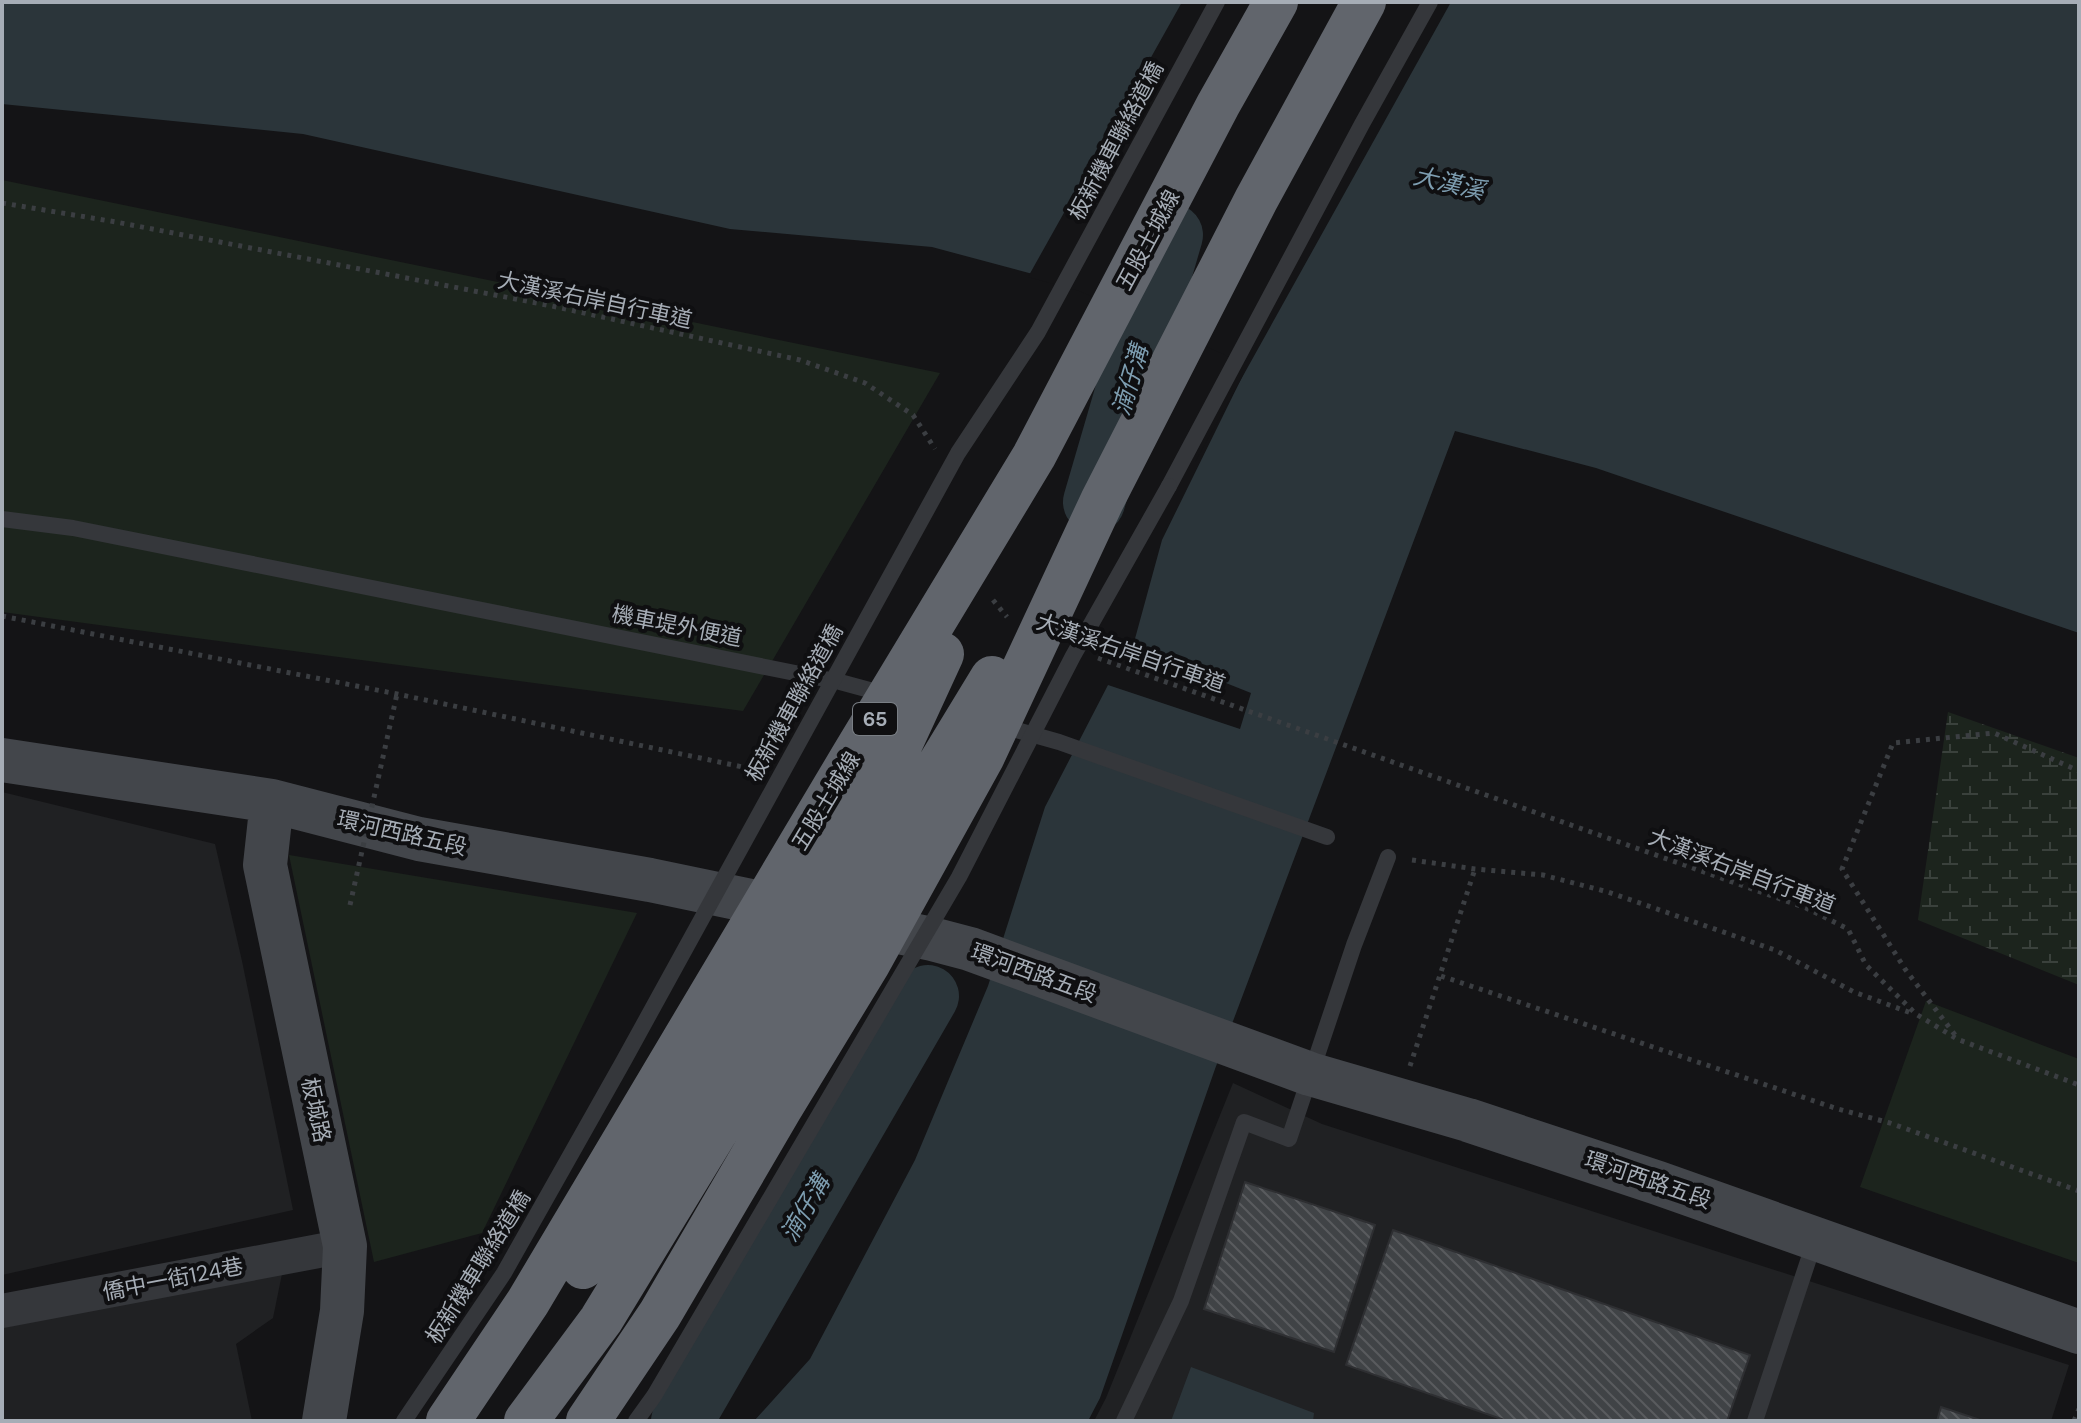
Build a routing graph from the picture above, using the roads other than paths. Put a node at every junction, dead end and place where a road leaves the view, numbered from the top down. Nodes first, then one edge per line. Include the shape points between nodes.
1 (1217, 2) edge
2 (1276, 2) edge
3 (1364, 2) edge
4 (1430, 2) edge
5 (1034, 456) junction
6 (1102, 501) junction
7 (2, 519) edge
8 (2, 760) edge
9 (272, 801) junction
10 (1327, 837) dead end
11 (1388, 857) road end
12 (1310, 1074) junction
13 (1815, 1239) junction
14 (345, 1246) junction
15 (2, 1311) edge
16 (2032, 1315) junction
17 (2079, 1332) edge
18 (2079, 1342) edge
19 (324, 1421) edge
20 (404, 1421) edge
21 (448, 1421) edge
22 (479, 1421) edge
23 (526, 1421) edge
24 (588, 1421) edge
25 (636, 1421) edge
26 (1124, 1421) edge
27 (1755, 1421) edge

1 - 20 lane, 板新機車聯絡道橋, bridge via 1038,332 951,467 504,1273
2 - 5 highway, 五股土城線 / 65, bridge
3 - 6 highway, bridge
4 - 25 lane, bridge via 1073,656 959,877
5 - 21 highway, 五股土城線 / 65, bridge via 528,1302
5 - 22 highway, bridge via 884,780 546,1327
6 - 23 highway, bridge via 601,1320
6 - 24 highway, bridge via 983,756 868,964 660,1314
7 - 10 lane, 機車堤外便道 via 73,528 840,682 1059,742
8 - 9 street, 環河西路五段
9 - 12 street, 環河西路五段 via 419,839 918,935 970,949
9 - 14 street, 板城路 via 265,865
11 - 12 lane
12 - 13 street, 環河西路五段 via 1468,1120
12 - 26 lane via 1289,1139 1244,1122 1181,1301
13 - 16 street, 環河西路五段
13 - 27 lane
14 - 15 street, 僑中一街124巷
14 - 19 street, 板城路 via 342,1311
16 - 17 street, 環河西路五段
16 - 18 street, 環河西路五段

